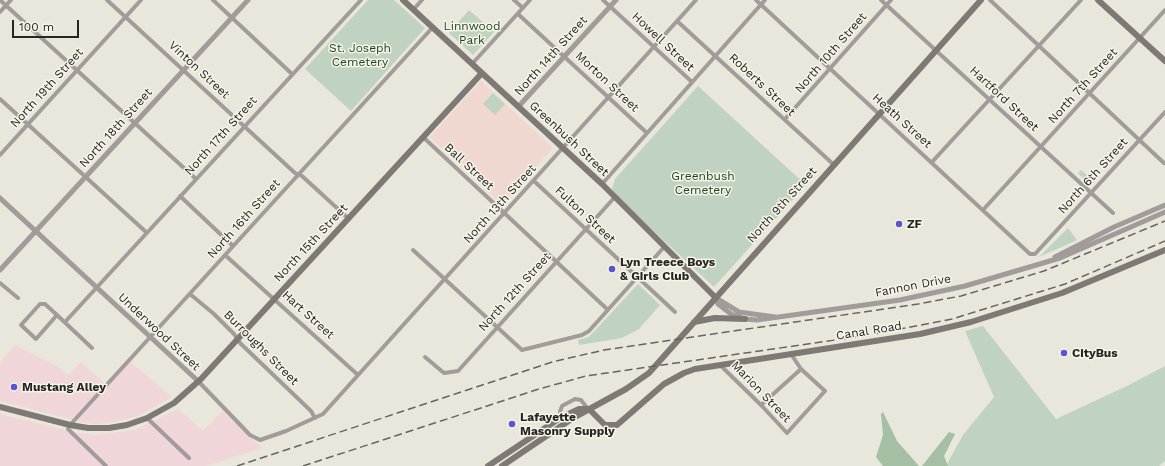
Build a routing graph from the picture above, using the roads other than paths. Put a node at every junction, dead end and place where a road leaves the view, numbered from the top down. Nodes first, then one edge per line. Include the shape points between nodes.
1 (0, 0) edge
2 (11, 0) edge
3 (107, 0) edge
4 (141, 0) edge
5 (213, 0) edge
6 (248, 0) edge
7 (361, 0) edge
8 (403, 0) edge
9 (422, 0) edge
10 (514, 0) edge
11 (530, 0) edge
12 (603, 0) edge
13 (616, 0) edge
14 (696, 0) edge
15 (756, 0) edge
16 (765, 0) edge
17 (881, 0) edge
18 (891, 0) edge
19 (981, 0) edge
20 (990, 0) edge
21 (1081, 0) edge
22 (1098, 0) edge
23 (761, 5) junction
24 (886, 5) junction
25 (6, 6) junction
26 (610, 6) junction
27 (523, 8) junction
28 (413, 10) junction
29 (1165, 10) edge
30 (0, 12) edge
31 (518, 14) junction
32 (125, 17) junction
33 (232, 18) junction
34 (677, 21) junction
35 (433, 28) junction
36 (1139, 38) junction
37 (654, 46) junction
38 (1039, 46) junction
39 (935, 50) junction
40 (716, 56) junction
41 (564, 57) junction
42 (1165, 62) edge
43 (472, 64) junction
44 (184, 69) junction
45 (831, 69) junction
46 (77, 71) junction
47 (482, 73) junction
48 (292, 74) junction
49 (692, 82) junction
50 (1089, 93) junction
51 (608, 98) junction
52 (0, 99) edge
53 (990, 99) junction
54 (518, 107) junction
55 (1165, 112) edge
56 (878, 114) junction
57 (785, 119) junction
58 (28, 124) junction
59 (135, 124) junction
60 (245, 126) junction
61 (647, 133) junction
62 (423, 137) junction
63 (1139, 140) junction
64 (1041, 146) junction
65 (563, 149) junction
66 (0, 155) edge
67 (932, 162) junction
68 (1164, 163) edge
69 (833, 164) junction
70 (299, 174) junction
71 (86, 177) junction
72 (196, 179) junction
73 (534, 181) junction
74 (602, 184) junction
75 (1091, 192) junction
76 (180, 196) junction
77 (0, 198) edge
78 (614, 198) junction
79 (1165, 205) edge
80 (982, 210) junction
81 (1165, 212) edge
82 (1113, 213) dead end
83 (504, 214) junction
84 (349, 218) junction
85 (586, 229) junction
86 (36, 231) junction
87 (146, 232) junction
88 (234, 246) junction
89 (665, 246) junction
90 (413, 250) dead end
91 (1165, 250) edge
92 (1035, 254) joint
93 (226, 255) junction
94 (1051, 260) junction
95 (556, 262) junction
96 (0, 270) edge
97 (637, 277) junction
98 (445, 280) junction
99 (0, 283) edge
100 (96, 288) junction
101 (190, 294) junction
102 (18, 298) dead end
103 (716, 298) junction
104 (274, 299) junction
105 (608, 310) junction
106 (675, 312) dead end
107 (57, 315) junction
108 (775, 317) junction
109 (744, 320) junction
110 (65, 322) junction
111 (694, 322) junction
112 (497, 328) junction
113 (151, 337) junction
114 (237, 339) junction
115 (92, 348) dead end
116 (791, 354) junction
117 (425, 357) dead end
118 (720, 365) junction
119 (801, 369) junction
120 (358, 375) junction
121 (198, 381) junction
122 (761, 405) junction
123 (0, 407) edge
124 (588, 409) junction
125 (147, 418) junction
126 (315, 418) junction
127 (560, 418) junction
128 (70, 425) junction
129 (189, 458) dead end
130 (106, 466) edge
131 (488, 466) edge
132 (502, 466) edge

1 - 25 street
2 - 25 street
3 - 32 street, Vinton Street
4 - 32 street, North 19th Street
5 - 33 street
6 - 33 street, North 18th Street
7 - 48 street, North 17th Street
8 - 28 main road, Greenbush Street
9 - 28 street
10 - 27 street
11 - 27 street
12 - 26 street, Howell Street
13 - 26 street, North 14th Street
14 - 34 street, North 13th Street
15 - 23 street, Heath Street
16 - 23 street
17 - 24 street, Hartford Street
18 - 24 street, North 10th Street
19 - 39 main road, North 9th Street
20 - 38 street
21 - 38 street
22 - 36 main road
23 - 40 street
23 - 45 street, Heath Street
24 - 39 street, Hartford Street
24 - 45 street, North 10th Street
25 - 30 street
25 - 46 street
26 - 37 street, Howell Street
26 - 41 street, North 14th Street
27 - 31 street
28 - 35 main road, Greenbush Street
29 - 36 street, North 7th Street
31 - 41 street, Morton Street
31 - 43 street
32 - 44 street, Vinton Street
32 - 46 street, North 19th Street
33 - 44 street, North 18th Street
33 - 48 street
34 - 37 street, North 13th Street
34 - 40 street, Roberts Street
35 - 43 main road, Greenbush Street
35 - 70 street, North 16th Street
36 - 42 main road
36 - 50 street, North 7th Street
37 - 49 street, Howell Street
37 - 51 street, North 13th Street
38 - 50 street
38 - 53 street
39 - 53 street, Hartford Street
39 - 56 main road, North 9th Street
40 - 49 street
40 - 57 street, Roberts Street
41 - 51 street, Morton Street
41 - 54 street, North 14th Street
43 - 47 main road, Greenbush Street
44 - 59 street, North 18th Street
44 - 60 street, Vinton Street
45 - 56 street, Heath Street
45 - 57 street, North 10th Street
46 - 58 street, North 19th Street
46 - 59 street
47 - 54 main road, Greenbush Street
47 - 62 main road, North 15th Street
48 - 60 street, North 17th Street
49 - 61 street
50 - 63 street
50 - 64 street, North 7th Street
51 - 61 street, Morton Street
51 - 65 street, North 13th Street
52 - 58 street
53 - 64 street, Hartford Street
53 - 67 street
54 - 65 main road, Greenbush Street
55 - 63 street, North 6th Street
56 - 67 street, Heath Street
56 - 69 main road, North 9th Street
57 - 69 street, Roberts Street
58 - 66 street, North 19th Street
58 - 71 street
59 - 71 street, North 18th Street
59 - 72 street
60 - 70 street, Vinton Street
60 - 72 street, North 17th Street
61 - 74 street
62 - 83 street, Ball Street
62 - 84 main road, North 15th Street
63 - 68 street
63 - 75 street, North 6th Street
64 - 75 street, Hartford Street
64 - 80 street, North 7th Street
65 - 73 street, North 13th Street
65 - 74 main road, Greenbush Street
67 - 80 street, Heath Street
69 - 103 main road, North 9th Street
70 - 84 street, Vinton Street
70 - 88 street, North 16th Street
71 - 86 street, North 18th Street
71 - 87 street
72 - 76 street, North 17th Street
73 - 83 street, North 13th Street
73 - 85 street, Fulton Street
74 - 78 main road, Greenbush Street
75 - 82 street, Hartford Street
75 - 92 street, North 6th Street
76 - 87 street, North 17th Street
76 - 88 street
77 - 86 street, Underwood Street
78 - 85 street, North 12th Street
78 - 89 main road, Greenbush Street
79 - 94 street, Fannon Drive via 1114,227
80 - 92 street, Heath Street via 1030,254
81 - 94 street, Fannon Drive via 1073,253
83 - 95 street, Ball Street
83 - 98 street, North 13th Street
84 - 104 main road, North 15th Street
85 - 95 street, North 12th Street
85 - 97 street, Fulton Street
86 - 96 street, North 18th Street
86 - 100 street, Underwood Street
87 - 100 street, North 17th Street
88 - 93 street, North 16th Street
89 - 97 street
89 - 103 main road, Greenbush Street
90 - 98 street
91 - 116 main road, Canal Road via 1062,294 971,322 920,334
93 - 101 street, North 16th Street
93 - 104 street, Hart Street
94 - 108 street, Fannon Drive via 972,284 900,300
95 - 105 street, Ball Street
95 - 112 street, North 12th Street
97 - 105 street
97 - 106 street, Fulton Street
98 - 112 street
98 - 120 street, North 13th Street
99 - 102 street
100 - 110 street, North 17th Street
100 - 113 street, Underwood Street
101 - 113 street, North 16th Street
101 - 114 street, Burroughs Street
103 - 108 street, Fannon Drive via 739,312
103 - 109 street via 723,308
103 - 111 main road, North 9th Street
104 - 114 main road, North 15th Street
104 - 120 street, Hart Street
105 - 112 street via 582,335 522,350
107 - 107 street via 45,304 40,304 21,325 36,339
107 - 110 street
108 - 109 street, Fannon Drive
109 - 111 main road via 715,318
110 - 115 street
111 - 124 main road, North 9th Street via 649,373 626,389
112 - 117 street, North 12th Street via 458,371 444,373
113 - 121 street, Underwood Street
113 - 128 street, North 16th Street
114 - 121 main road, North 15th Street
114 - 126 street, Burroughs Street via 311,411
116 - 118 main road, Canal Road
116 - 119 street
118 - 122 street, Marion Street
118 - 124 main road, Canal Road via 695,369 675,378 617,425 605,425
119 - 122 street
119 - 122 street, Marion Street via 825,391 786,434
120 - 126 street, North 13th Street via 323,414
121 - 125 main road, North 15th Street via 174,403
121 - 126 street, Underwood Street via 250,435 260,440
123 - 128 main road, North 15th Street
124 - 127 main road, North 9th Street via 579,409
124 - 127 street via 581,400 575,399 562,406
124 - 132 main road, North 9th Street
125 - 128 main road, North 15th Street via 109,428
125 - 129 street
127 - 131 main road, North 9th Street
128 - 130 street via 68,430

